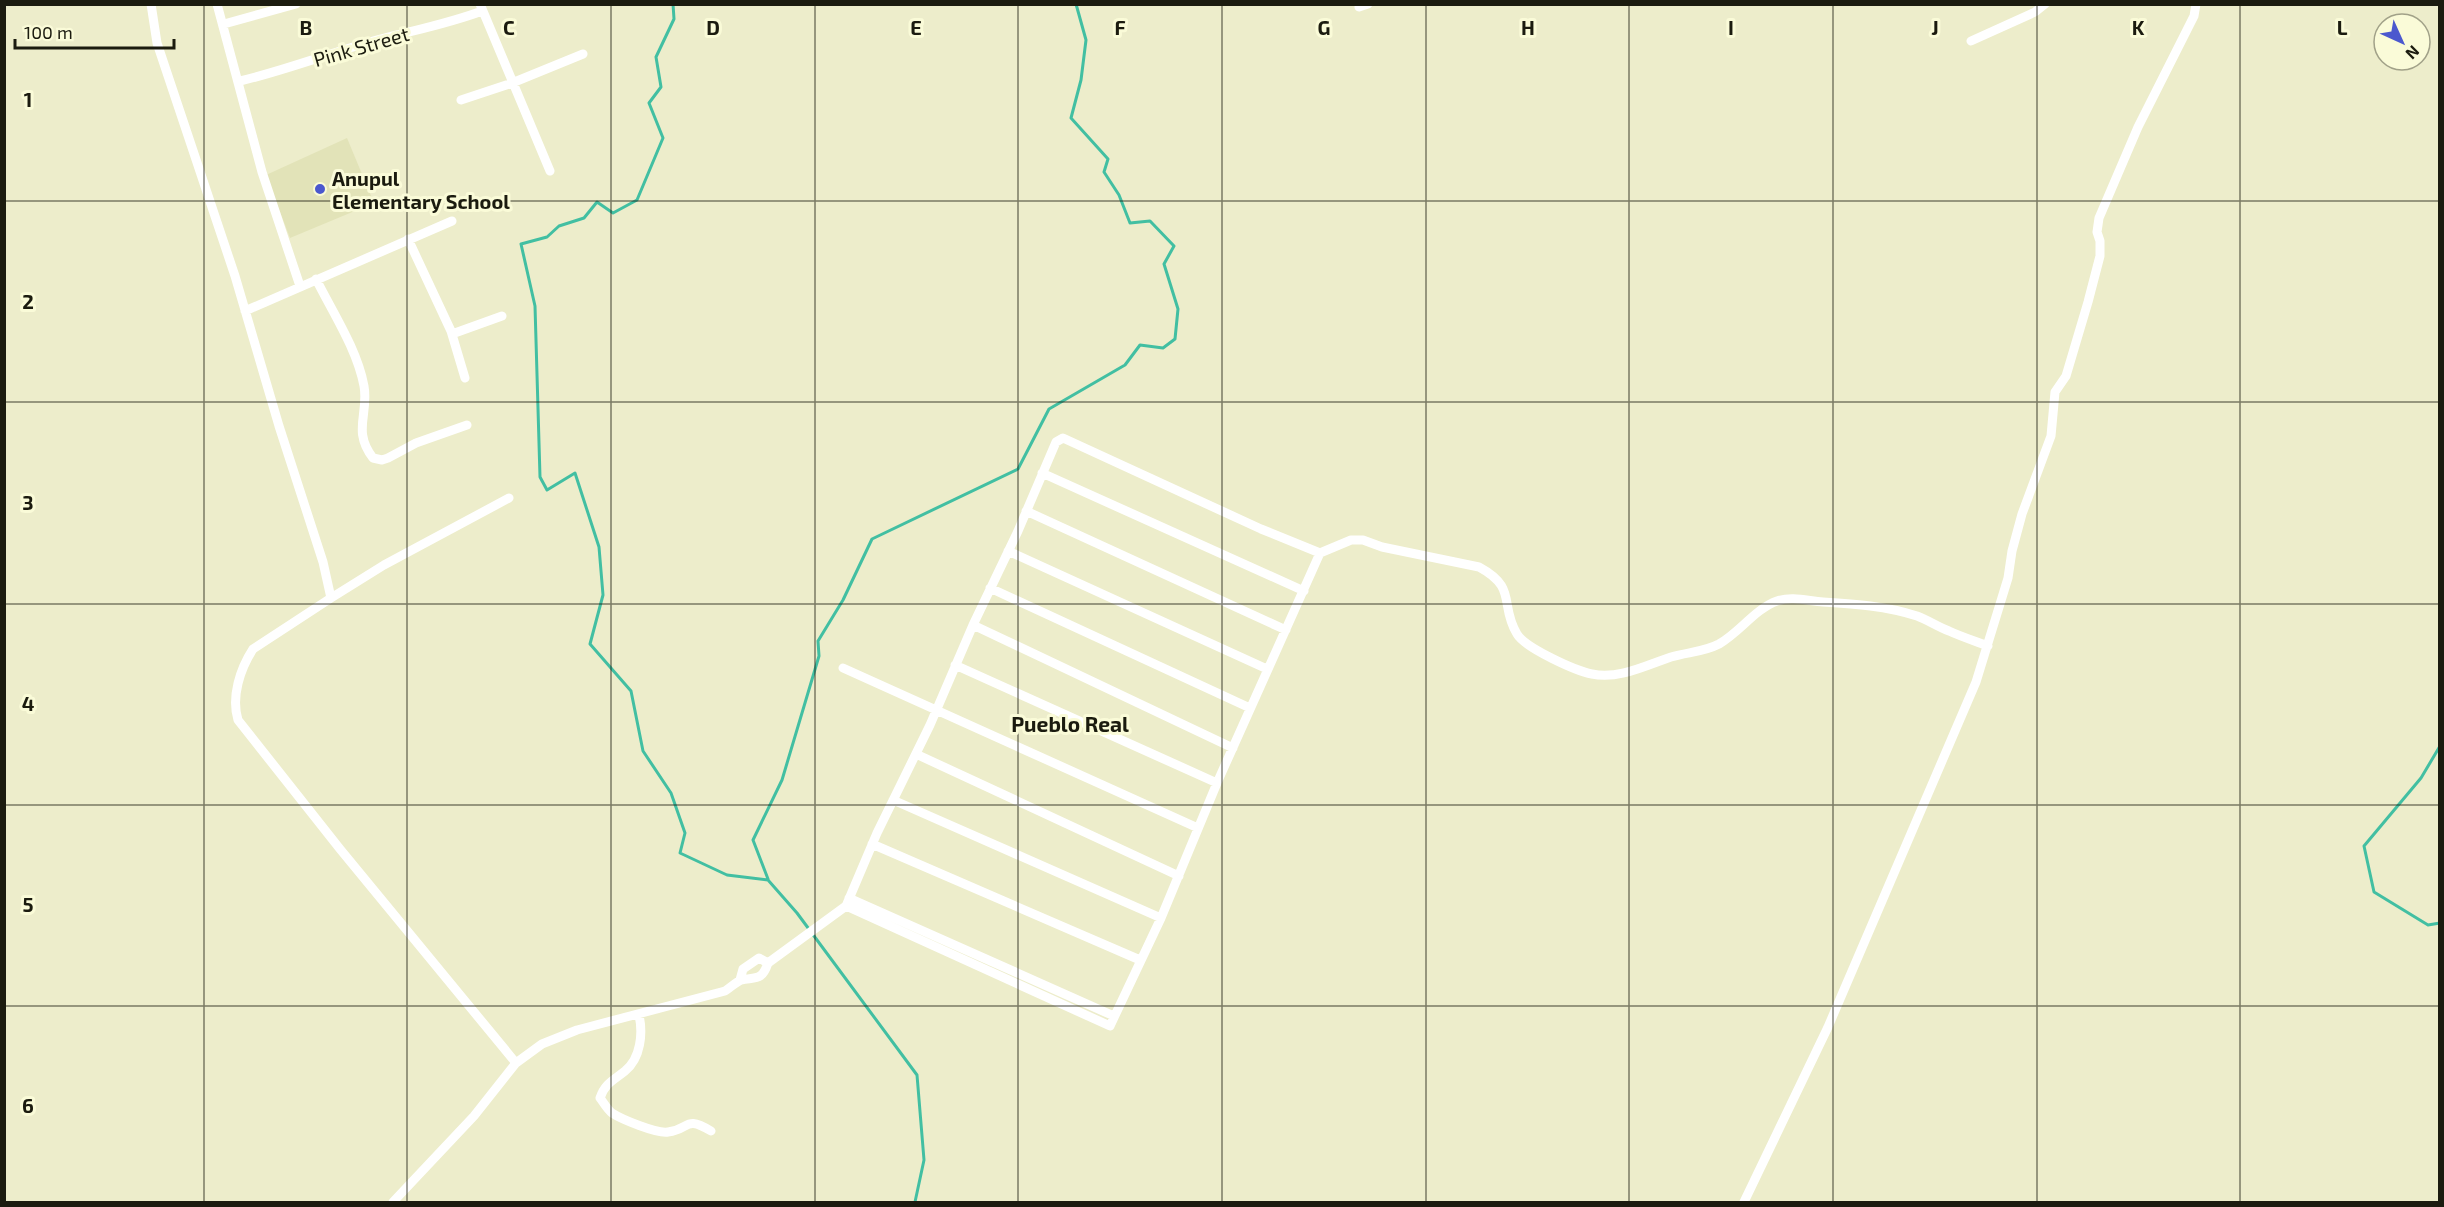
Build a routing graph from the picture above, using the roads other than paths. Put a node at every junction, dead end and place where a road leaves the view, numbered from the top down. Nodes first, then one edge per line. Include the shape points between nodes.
1 (151, 4) edge
2 (217, 4) edge
3 (296, 4) edge
4 (2045, 4) edge
5 (2196, 4) edge
6 (481, 8) edge
7 (224, 24) junction
8 (1971, 41) dead end
9 (584, 54) dead end
10 (240, 81) junction
11 (512, 83) junction
12 (461, 100) dead end
13 (550, 171) dead end
14 (452, 221) dead end
15 (408, 239) junction
16 (316, 279) junction
17 (300, 286) junction
18 (245, 311) junction
19 (502, 316) dead end
20 (452, 334) junction
21 (465, 378) dead end
22 (467, 425) dead end
23 (1042, 473) junction
24 (509, 498) dead end
25 (1026, 511) junction
26 (1008, 551) junction
27 (1320, 553) junction
28 (990, 588) junction
29 (1304, 591) junction
30 (331, 598) junction
31 (973, 625) junction
32 (1286, 630) junction
33 (1988, 646) junction
34 (956, 665) junction
35 (843, 668) dead end
36 (1267, 669) junction
37 (1250, 708) junction
38 (936, 711) junction
39 (1233, 748) junction
40 (916, 754) junction
41 (1217, 783) junction
42 (893, 800) junction
43 (1198, 828) junction
44 (872, 844) junction
45 (1179, 876) junction
46 (848, 902) junction
47 (1161, 918) junction
48 (1140, 960) junction
49 (768, 963) junction
50 (740, 980) junction
51 (639, 1015) junction
52 (516, 1063) junction
53 (711, 1131) dead end
54 (393, 1203) edge
55 (1744, 1203) edge

1 - 18 street via 157,43
2 - 7 street
3 - 7 street
4 - 8 street
5 - 33 street via 2194,16 2138,127 2099,218 2101,247 2094,279 2066,376 2055,392 2051,436 2022,514
6 - 10 street, Pink Street via 457,20
6 - 11 street
7 - 10 street
9 - 11 street
10 - 17 street via 262,172
11 - 12 street
11 - 13 street
14 - 15 street
15 - 16 street
15 - 20 street
16 - 17 street
16 - 22 street via 357,361 364,388 361,429 373,458 388,458 416,443
17 - 18 street
18 - 30 street
19 - 20 street
20 - 21 street
23 - 25 street
23 - 27 street via 1056,442 1063,438
23 - 29 street
24 - 30 street
25 - 26 street
25 - 32 street
26 - 28 street
26 - 36 street
27 - 29 street
27 - 33 street via 1351,540 1363,540 1479,567 1501,582 1519,637 1545,655 1593,675 1620,673 1698,652 1725,640 1777,601 1791,598 1874,605 1918,616
28 - 31 street
28 - 37 street
29 - 32 street
30 - 52 street via 253,649 235,695 238,720
31 - 34 street
31 - 39 street
32 - 36 street
33 - 55 street via 1942,765 1841,997
34 - 38 street
34 - 41 street
35 - 38 street
36 - 37 street
37 - 39 street
38 - 40 street
38 - 43 street
39 - 41 street
40 - 42 street
40 - 45 street
41 - 43 street
42 - 44 street
42 - 47 street
43 - 45 street
44 - 46 street
44 - 48 street
45 - 47 street
46 - 48 street via 1110,1026
46 - 49 street
47 - 48 street
49 - 50 street via 765,973 753,980
49 - 50 street via 759,958 743,969
50 - 51 street via 725,991
51 - 52 street via 557,1037
51 - 53 street via 642,1026 637,1056 631,1066 603,1088 600,1098 613,1114 652,1132 669,1132 688,1123
52 - 54 street via 474,1116

